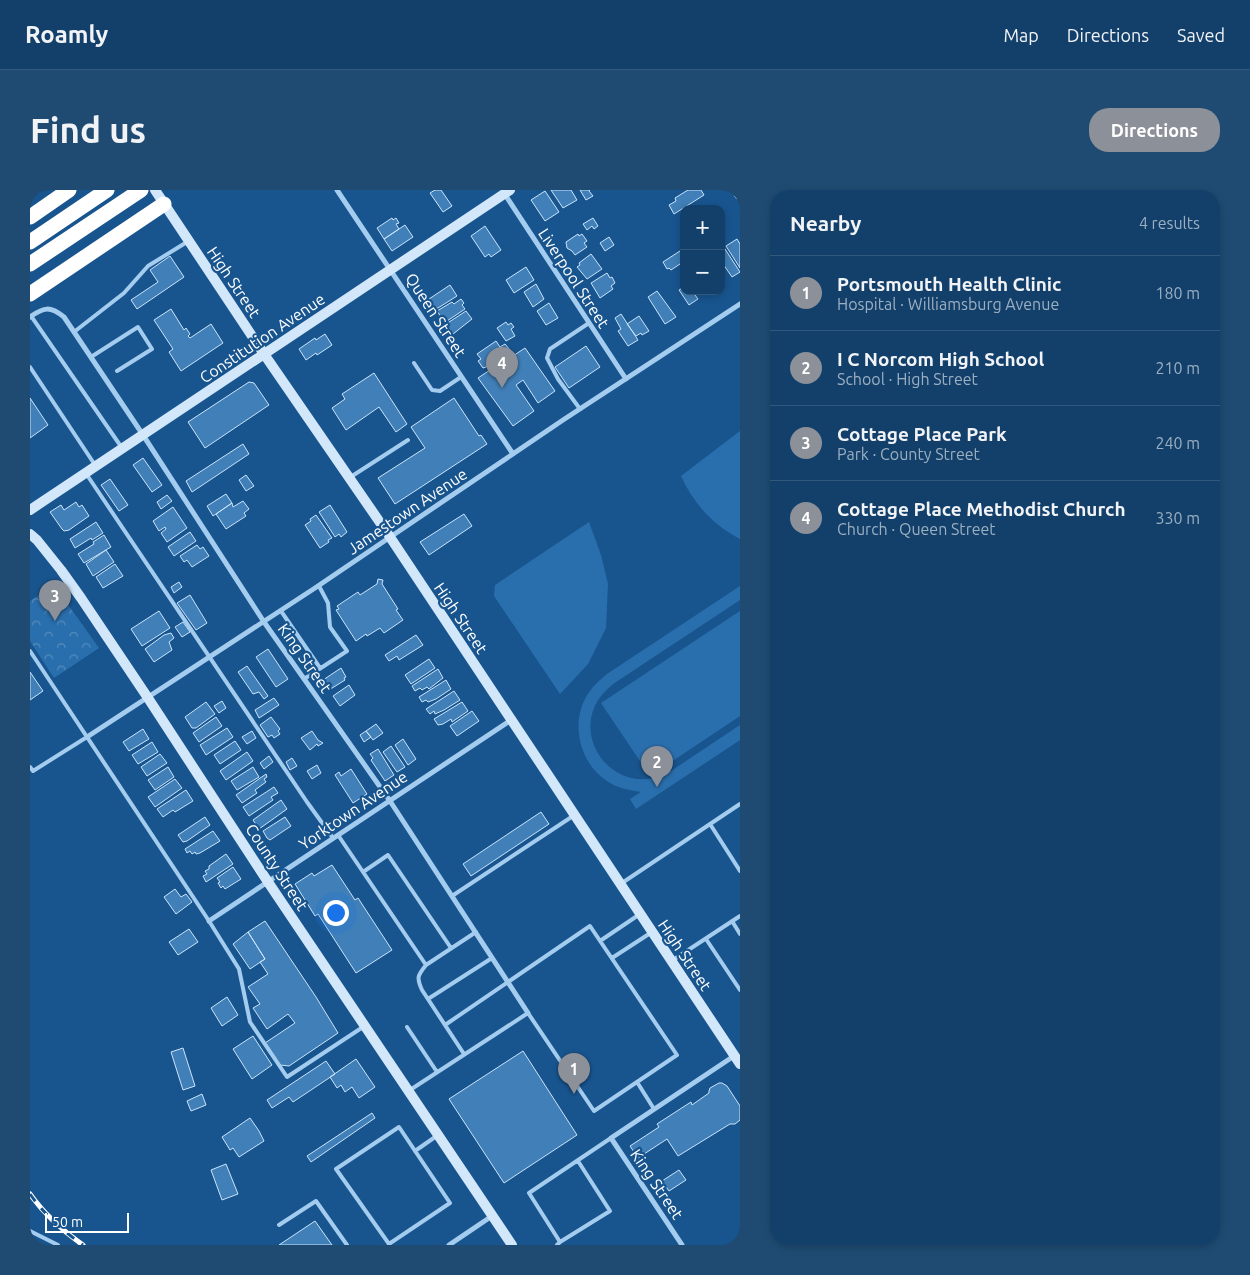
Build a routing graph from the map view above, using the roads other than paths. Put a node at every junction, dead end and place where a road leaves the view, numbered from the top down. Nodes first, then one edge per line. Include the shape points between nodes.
1 (69, 190) edge
2 (107, 190) edge
3 (141, 190) edge
4 (155, 190) edge
5 (337, 190) edge
6 (738, 190) edge
7 (505, 191) edge
8 (740, 194) edge
9 (164, 204) junction
10 (30, 216) edge
11 (189, 241) junction
12 (30, 242) edge
13 (30, 264) edge
14 (391, 270) junction
15 (30, 294) edge
16 (740, 304) edge
17 (30, 316) edge
18 (589, 323) junction
19 (74, 332) junction
20 (264, 354) junction
21 (91, 357) junction
22 (414, 363) dead end
23 (30, 367) edge
24 (117, 371) dead end
25 (461, 377) junction
26 (626, 379) junction
27 (580, 409) junction
28 (143, 435) junction
29 (408, 440) dead end
30 (122, 448) junction
31 (513, 454) junction
32 (96, 466) junction
33 (85, 473) junction
34 (349, 478) junction
35 (30, 510) edge
36 (30, 534) edge
37 (390, 537) junction
38 (319, 586) junction
39 (281, 611) junction
40 (264, 622) junction
41 (30, 651) edge
42 (210, 657) junction
43 (320, 668) junction
44 (304, 679) junction
45 (148, 698) junction
46 (512, 720) junction
47 (87, 737) junction
48 (30, 767) edge
49 (390, 801) junction
50 (740, 804) edge
51 (574, 815) junction
52 (710, 824) junction
53 (336, 837) junction
54 (740, 871) edge
55 (363, 872) junction
56 (268, 882) junction
57 (620, 884) junction
58 (452, 896) junction
59 (640, 914) junction
60 (740, 916) edge
61 (209, 921) junction
62 (732, 922) junction
63 (476, 932) junction
64 (652, 932) junction
65 (740, 934) edge
66 (706, 938) junction
67 (600, 941) junction
68 (451, 948) junction
69 (492, 958) junction
70 (612, 958) junction
71 (671, 961) junction
72 (426, 965) junction
73 (508, 982) junction
74 (740, 990) edge
75 (428, 999) junction
76 (528, 1013) junction
77 (445, 1025) junction
78 (365, 1026) junction
79 (407, 1027) dead end
80 (464, 1054) junction
81 (737, 1060) edge
82 (437, 1072) junction
83 (637, 1082) junction
84 (409, 1091) junction
85 (654, 1109) junction
86 (439, 1135) junction
87 (611, 1138) junction
88 (415, 1151) junction
89 (578, 1160) junction
90 (492, 1216) junction
91 (278, 1225) dead end
92 (30, 1231) edge
93 (558, 1244) edge
94 (58, 1245) edge
95 (347, 1245) edge
96 (449, 1245) edge
97 (512, 1245) edge
98 (682, 1245) edge

1 - 10 highway
2 - 12 highway
3 - 13 highway
4 - 9 street, High Street
5 - 14 street, Queen Street
6 - 8 main road
7 - 14 street, Constitution Avenue
7 - 18 street, Liverpool Street
9 - 11 street, High Street
9 - 15 highway
11 - 19 lane via 148,266 124,292
11 - 20 street, High Street
14 - 20 street, Constitution Avenue
14 - 25 street, Queen Street
16 - 26 street, Jamestown Avenue
17 - 19 street, King Street via 48,308 64,317
17 - 30 lane
18 - 26 street, Liverpool Street
18 - 27 lane via 550,349 547,358
19 - 21 street, King Street
20 - 28 street, Constitution Avenue
20 - 34 street, High Street
21 - 24 lane via 138,327 152,349
21 - 28 street, King Street
22 - 25 lane via 432,390 440,391
23 - 32 lane
25 - 31 street, Queen Street
26 - 27 street, Jamestown Avenue
27 - 31 street, Jamestown Avenue
28 - 30 street, Constitution Avenue
28 - 40 street, King Street
29 - 34 lane
30 - 32 street, Constitution Avenue
31 - 37 street, Jamestown Avenue
32 - 33 street, Constitution Avenue
33 - 35 street, Constitution Avenue
33 - 42 lane
34 - 37 street, High Street
36 - 45 street, County Street via 61,570
37 - 38 street, Jamestown Avenue
37 - 46 street, High Street
38 - 39 street, Jamestown Avenue
38 - 43 lane via 328,603 330,627 347,651
39 - 40 street, Jamestown Avenue
39 - 43 lane
40 - 42 street, Jamestown Avenue
40 - 44 street, King Street
41 - 47 lane
42 - 45 street, Jamestown Avenue
42 - 53 lane via 307,802
43 - 44 lane
44 - 49 street, King Street
45 - 47 street, Jamestown Avenue
45 - 56 street, County Street
46 - 49 street, Yorktown Avenue
46 - 51 street, High Street
47 - 48 lane via 33,771
47 - 61 lane
49 - 53 street, Yorktown Avenue
49 - 58 street, King Street
50 - 52 lane
51 - 57 street, High Street
51 - 58 lane
52 - 54 lane
52 - 57 lane
53 - 55 lane
53 - 56 street, Yorktown Avenue
55 - 68 lane via 388,855
55 - 72 lane
56 - 61 street, Yorktown Avenue
56 - 78 street, County Street
57 - 59 street, High Street
58 - 63 street, King Street
59 - 64 street, High Street
59 - 67 lane
60 - 62 lane
61 - 78 lane via 239,970 250,1022 287,1076
62 - 65 lane
62 - 66 lane
63 - 68 lane
63 - 69 street, King Street
64 - 70 lane
64 - 71 street, High Street
66 - 71 lane
66 - 74 lane
67 - 70 lane
67 - 73 lane via 590,926
68 - 72 lane
69 - 73 street, King Street
69 - 75 lane
70 - 83 lane via 677,1055
71 - 81 street, High Street
72 - 75 lane via 418,975 418,982
73 - 76 street, King Street
73 - 77 lane
75 - 77 lane
76 - 80 lane
76 - 83 lane via 594,1111
77 - 80 lane
78 - 84 street, County Street
79 - 82 lane
80 - 82 lane
81 - 85 street
82 - 84 lane
83 - 85 lane
84 - 86 street, County Street
85 - 87 street
86 - 88 lane
86 - 90 street, County Street
87 - 89 lane
87 - 98 street, King Street
88 - 88 lane via 450,1203 389,1244 336,1169 398,1127
89 - 93 lane via 529,1193
89 - 93 lane via 610,1211
90 - 96 street
90 - 97 street, County Street
91 - 95 lane via 316,1201
92 - 94 lane

